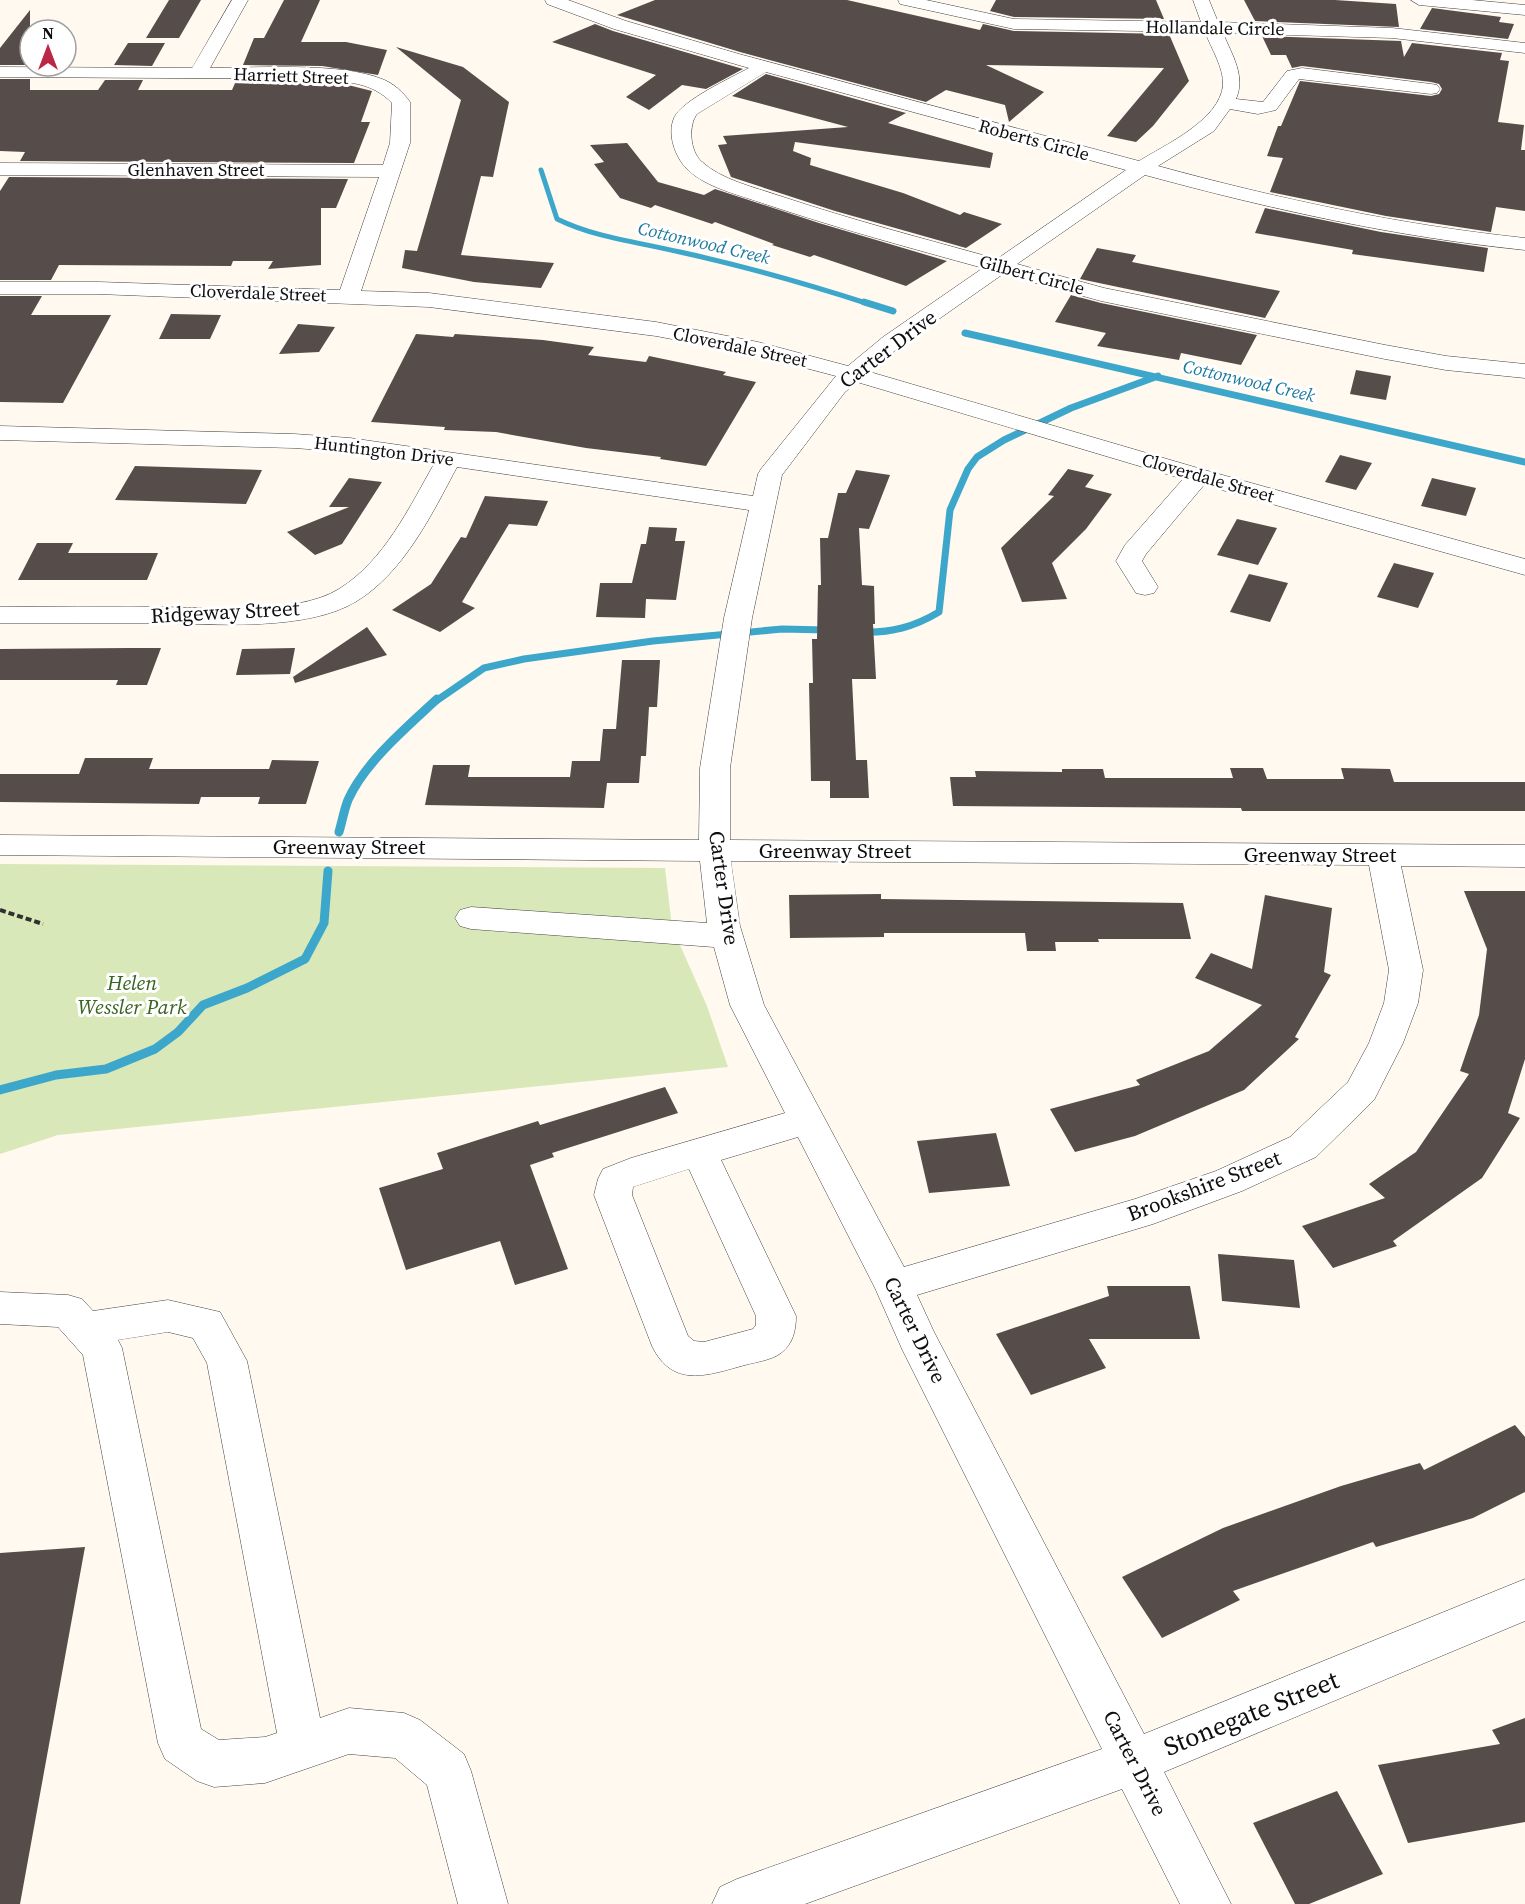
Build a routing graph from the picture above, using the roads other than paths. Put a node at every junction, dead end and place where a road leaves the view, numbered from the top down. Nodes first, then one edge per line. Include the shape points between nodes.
1 (240, 0) edge
2 (553, 0) edge
3 (906, 0) edge
4 (1419, 0) edge
5 (1525, 10) edge
6 (1207, 14) edge
7 (1525, 48) edge
8 (764, 67) junction
9 (0, 72) edge
10 (198, 73) junction
11 (1431, 89) dead end
12 (1225, 103) junction
13 (0, 169) edge
14 (1140, 169) junction
15 (392, 171) junction
16 (1524, 240) edge
17 (1002, 267) junction
18 (0, 288) edge
19 (349, 296) junction
20 (1525, 371) edge
21 (853, 374) junction
22 (0, 433) edge
23 (450, 458) junction
24 (1199, 476) junction
25 (764, 505) junction
26 (1525, 567) edge
27 (1145, 587) dead end
28 (0, 615) edge
29 (0, 845) edge
30 (714, 849) junction
31 (1383, 855) junction
32 (1525, 856) edge
33 (471, 918) dead end
34 (727, 936) junction
35 (807, 1120) junction
36 (699, 1152) junction
37 (894, 1286) junction
38 (0, 1308) edge
39 (84, 1329) junction
40 (1525, 1600) edge
41 (303, 1747) junction
42 (1134, 1761) junction
43 (483, 1904) edge
44 (737, 1904) edge
45 (1206, 1904) edge

1 - 10 street, Harriett Street
2 - 8 street, Roberts Circle via 620,25
3 - 6 street, Hollandale Circle via 1014,24
4 - 5 street
6 - 7 street, Hollandale Circle
6 - 12 street, Carter Drive via 1231,75 1232,87
8 - 14 street, Roberts Circle
8 - 17 street, Gilbert Circle via 690,110 683,118 682,140 687,157 695,166 714,178 822,217
9 - 10 street
10 - 15 street, Harriett Street via 320,74 372,80 390,88 401,102 400,143
11 - 12 street via 1302,73 1293,75 1269,106
12 - 14 street, Carter Drive via 1207,127
13 - 15 street, Glenhaven Street
14 - 16 street, Roberts Circle via 1324,214 1420,230
14 - 17 street, Carter Drive
15 - 19 street, Harriett Street
17 - 20 street, Gilbert Circle via 1101,294 1385,352
17 - 21 street, Carter Drive via 906,332
18 - 19 street, Cloverdale Street
19 - 21 street, Cloverdale Street via 429,300 656,329 758,349
21 - 24 street, Cloverdale Street
21 - 25 street, Carter Drive via 837,387 770,474
22 - 23 street, Huntington Drive via 294,441
23 - 25 street, Huntington Drive
23 - 28 street, Ridgeway Street via 405,536 381,568 346,597 322,606 276,614 226,616
24 - 26 street, Cloverdale Street
24 - 27 street via 1129,561
25 - 30 street, Carter Drive via 737,630 714,768
29 - 30 street, Greenway Street
30 - 31 street, Greenway Street
30 - 34 street, Carter Drive
31 - 32 street, Greenway Street
31 - 37 street, Brookshire Street via 1406,969 1401,1003 1361,1091 1303,1147 1229,1181 1140,1213
33 - 34 street
34 - 35 street, Carter Drive via 747,1005
35 - 36 street
35 - 37 street, Carter Drive
36 - 36 street via 616,1179 613,1195 672,1346 684,1358 704,1359 766,1342 776,1330 776,1316
37 - 42 street, Carter Drive via 916,1337
38 - 39 street via 68,1311
39 - 41 street via 102,1348 181,1743 214,1764 265,1760
39 - 41 street via 168,1316 206,1324 227,1360
40 - 42 street, Stonegate Street
41 - 43 street via 350,1731 404,1736 447,1771
42 - 44 street, Stonegate Street
42 - 45 street, Carter Drive

